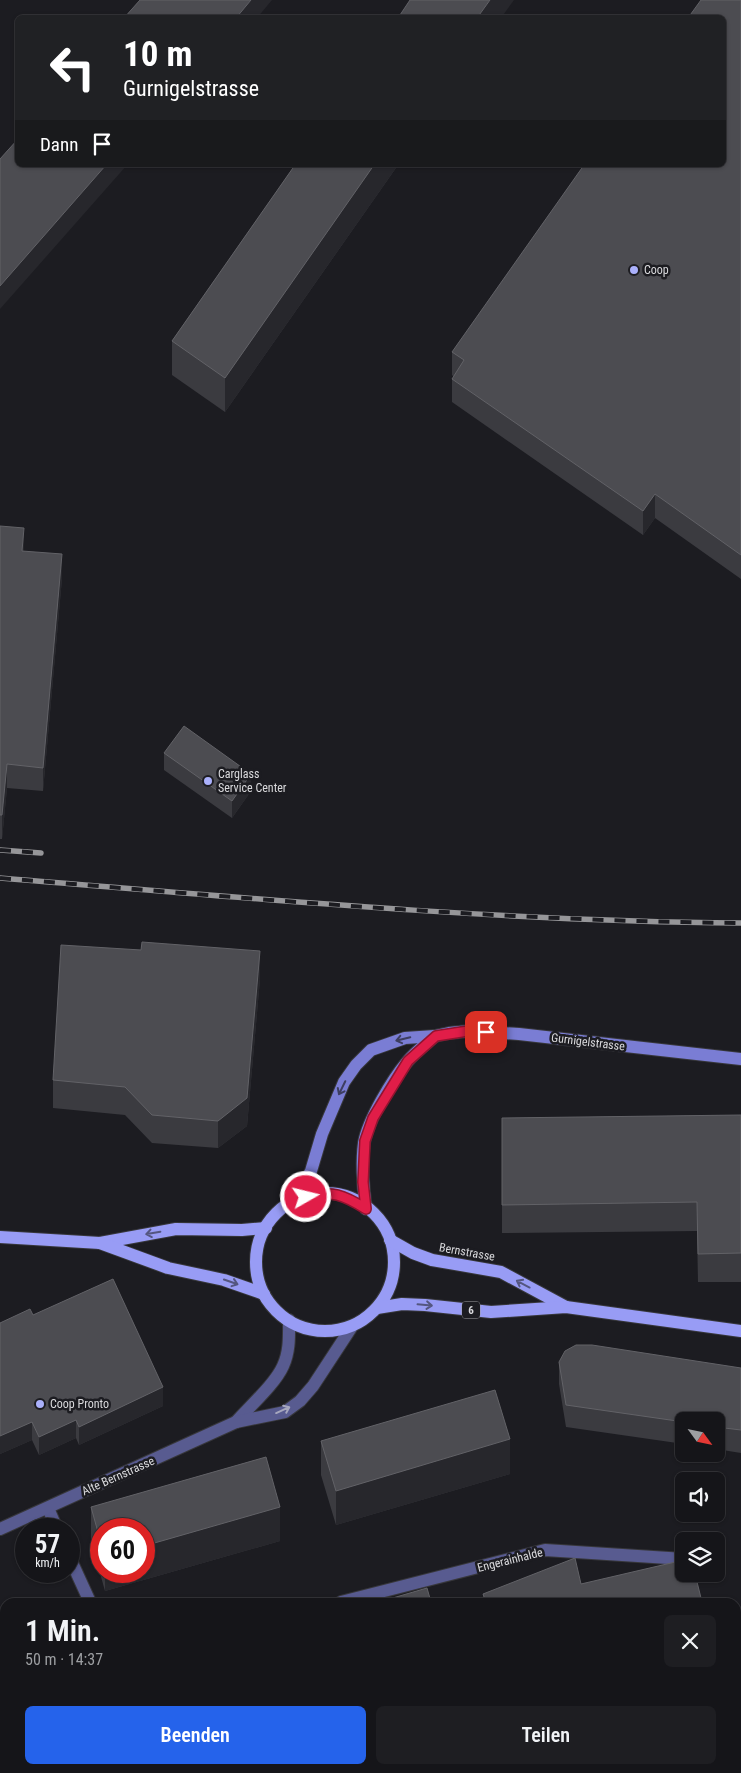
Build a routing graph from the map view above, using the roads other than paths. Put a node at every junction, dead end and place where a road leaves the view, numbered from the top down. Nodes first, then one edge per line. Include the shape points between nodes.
1 (436, 1036) junction
2 (741, 1059) edge
3 (294, 1200) junction
4 (366, 1209) junction
5 (266, 1228) junction
6 (0, 1237) edge
7 (390, 1240) junction
8 (100, 1243) junction
9 (264, 1294) junction
10 (566, 1307) junction
11 (376, 1308) junction
12 (289, 1320) junction
13 (351, 1328) junction
14 (741, 1331) edge
15 (236, 1422) junction
16 (48, 1508) junction
17 (52, 1518) edge
18 (0, 1529) edge
19 (675, 1558) edge
20 (80, 1580) edge
21 (88, 1598) edge
22 (357, 1598) edge

1 - 2 main road, Gurnigelstrasse via 468,1031 519,1034
1 -> 3 main road, Gurnigelstrasse via 405,1038 372,1050 356,1065 344,1082 322,1134 311,1171
1 - 4 main road via 408,1061 373,1118 363,1159
3 - 4 main road via 319,1193 335,1193
3 - 5 main road via 276,1213
4 - 7 main road
5 -> 8 main road via 176,1229
5 - 9 main road via 256,1251 255,1264
6 - 8 main road
10 -> 7 main road, Bernstrasse / 6 via 501,1272 432,1260
7 - 11 main road via 392,1278
8 -> 9 main road via 168,1268 224,1280
9 - 12 main road
11 -> 10 main road, Bernstrasse / 6 via 402,1304 491,1312
10 - 14 main road, Bernstrasse / 6
11 - 13 main road
12 - 13 main road via 321,1332
12 - 15 street, Alte Bernstrasse via 283,1365
15 -> 13 street, Alte Bernstrasse via 285,1412 300,1400 313,1386
15 - 16 street, Alte Bernstrasse
16 - 17 street
16 - 18 street, Alte Bernstrasse
19 - 22 street, Engerainhalde via 545,1550
20 - 21 street

